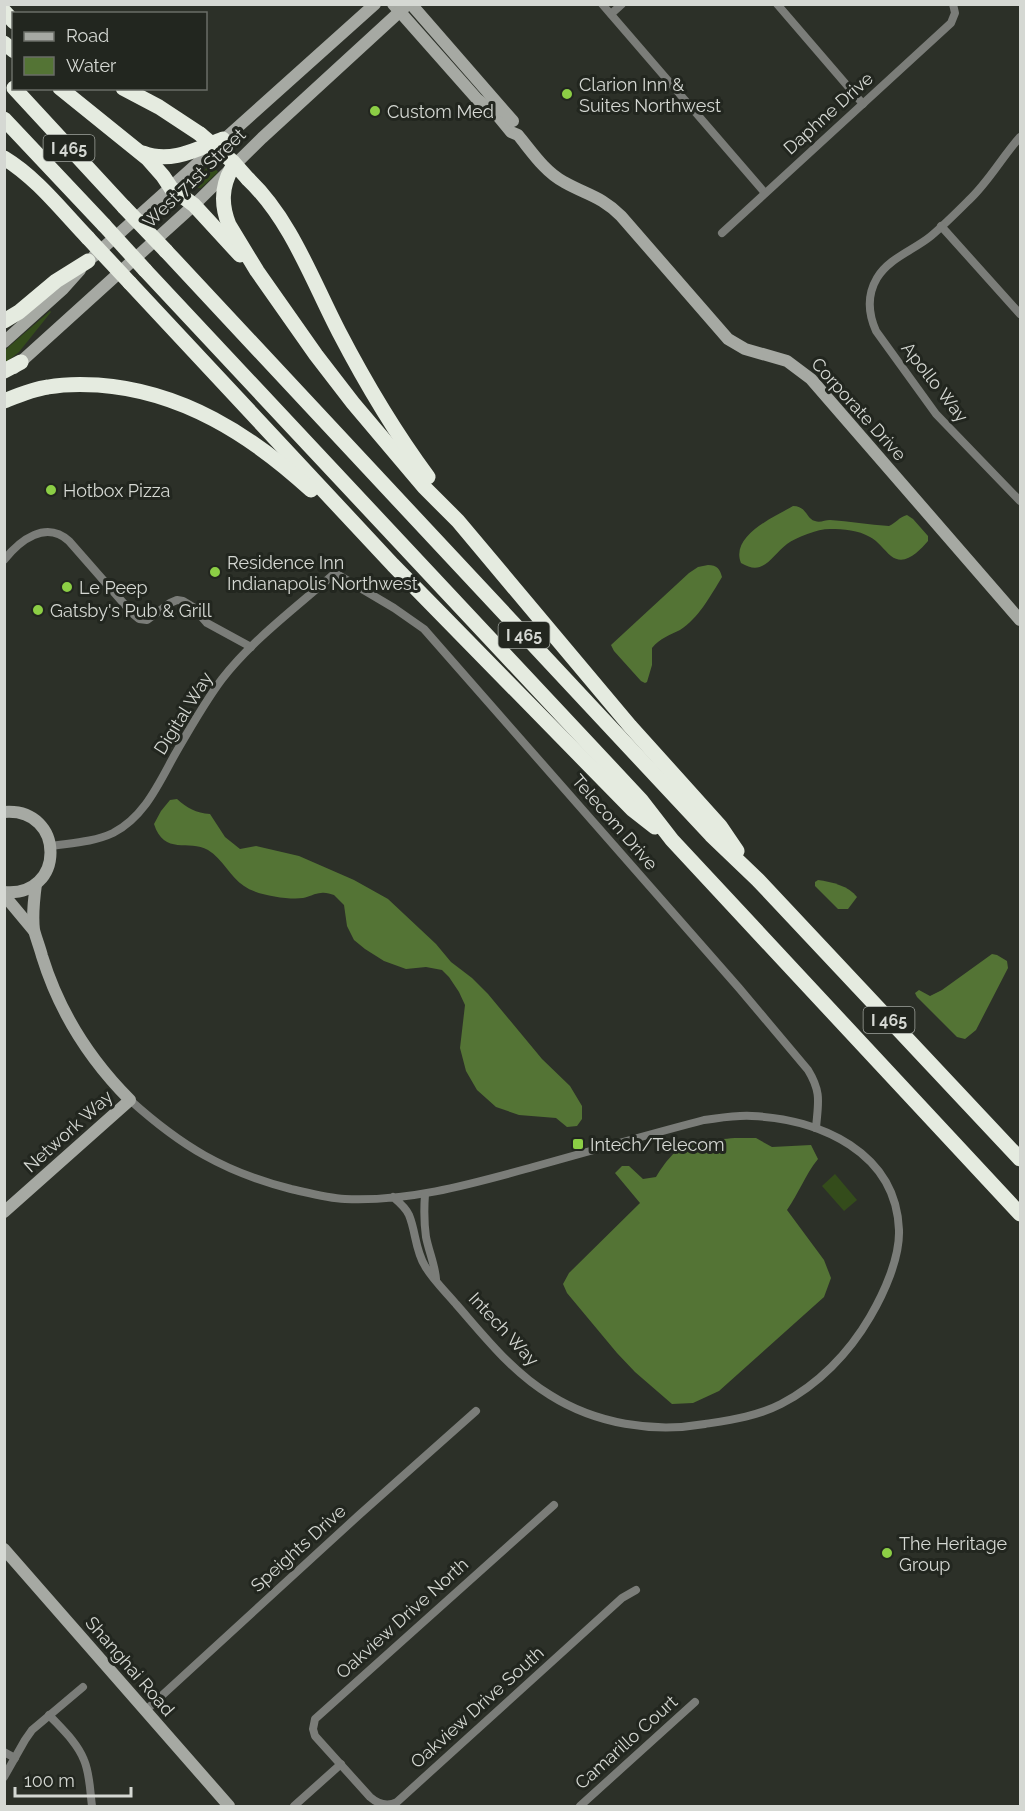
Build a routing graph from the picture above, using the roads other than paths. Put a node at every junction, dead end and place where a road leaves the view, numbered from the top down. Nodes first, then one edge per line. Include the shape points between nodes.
1 (375, 4) edge
2 (602, 4) edge
3 (622, 4) edge
4 (777, 4) edge
5 (953, 4) edge
6 (403, 6) edge
7 (611, 14) junction
8 (16, 90) edge
9 (62, 90) edge
10 (127, 90) edge
11 (863, 104) junction
12 (4, 119) edge
13 (1020, 137) edge
14 (224, 139) junction
15 (137, 150) junction
16 (4, 158) edge
17 (232, 168) junction
18 (171, 188) junction
19 (765, 193) junction
20 (194, 205) junction
21 (941, 226) junction
22 (722, 233) dead end
23 (88, 261) junction
24 (257, 271) junction
25 (1020, 314) edge
26 (4, 321) edge
27 (4, 342) edge
28 (21, 362) junction
29 (4, 371) edge
30 (4, 377) edge
31 (82, 385) junction
32 (4, 401) edge
33 (4, 408) edge
34 (1020, 501) edge
35 (458, 521) junction
36 (4, 560) edge
37 (393, 565) junction
38 (335, 573) joint
39 (1020, 620) edge
40 (251, 647) junction
41 (4, 812) edge
42 (672, 840) junction
43 (51, 846) junction
44 (758, 880) junction
45 (36, 884) junction
46 (4, 894) edge
47 (34, 931) junction
48 (130, 1100) junction
49 (816, 1128) junction
50 (1020, 1159) edge
51 (425, 1194) junction
52 (393, 1197) junction
53 (4, 1212) edge
54 (1020, 1214) edge
55 (436, 1280) junction
56 (476, 1412) dead end
57 (554, 1505) dead end
58 (5, 1550) edge
59 (636, 1590) dead end
60 (83, 1687) dead end
61 (695, 1702) dead end
62 (145, 1711) junction
63 (49, 1715) junction
64 (4, 1752) edge
65 (15, 1758) junction
66 (341, 1764) junction
67 (4, 1777) edge
68 (92, 1806) edge
69 (229, 1806) edge
70 (294, 1806) edge
71 (580, 1806) edge

1 - 14 street, West 71st Street
2 - 7 street
3 - 7 street
4 - 11 street
5 - 11 street, Daphne Drive via 955,17 951,23
6 - 17 street, West 71st Street
6 - 39 street, Corporate Drive via 517,125 518,135 554,175 602,200 624,218 732,343 787,361 811,379
7 - 19 street
8 - 44 highway, I 465, bridge via 703,827
9 - 15 highway
10 - 35 highway, bridge via 200,134 265,198 285,226 369,387
11 - 19 street, Daphne Drive
12 - 42 highway, I 465, bridge via 641,800
13 - 21 street via 970,200
14 - 15 highway via 171,158
14 - 18 street, West 71st Street
15 - 18 highway
16 - 37 highway, bridge via 33,180
17 - 20 street, West 71st Street
17 - 24 highway via 222,200 226,216
18 - 20 highway
18 - 23 street, West 71st Street
19 - 22 street, Daphne Drive
20 - 24 highway
20 - 28 street, West 71st Street
21 - 25 street
21 - 34 street, Apollo Way via 886,266 875,281 870,313 876,331 930,407
23 - 26 highway
23 - 27 street, West 71st Street
24 - 35 highway via 353,404
28 - 29 highway
28 - 30 street, West 71st Street
31 - 32 highway via 45,387
31 - 33 highway
31 - 37 highway via 156,395 207,415 262,449
35 - 44 highway via 630,726 720,826
36 - 40 street via 31,536 41,531 54,532 69,542 139,619 147,620 171,603 183,601 207,622
37 - 42 highway via 632,809
38 - 40 street, Digital Way
38 - 49 street, Telecom Drive via 424,629 731,980 816,1083
40 - 43 street, Digital Way via 222,679 150,800 135,818 108,835
41 - 43 street via 20,813 35,820
42 - 54 highway, I 465
43 - 45 street via 49,866
44 - 50 highway, I 465
45 - 46 street
45 - 47 street
46 - 47 street
47 - 48 street via 49,978 68,1018 98,1064
48 - 52 street, Intech Way via 163,1129 229,1169 323,1196
48 - 53 street, Network Way
49 - 51 street, Intech Way via 765,1116 715,1118
49 - 55 street, Intech Way via 840,1138 865,1156 884,1177 899,1231 886,1286 859,1336 809,1386 771,1409 684,1428 621,1423 591,1414 552,1397 515,1369
51 - 52 street, Intech Way
51 - 55 street via 426,1235
52 - 55 street, Intech Way via 409,1214 420,1256
56 - 62 street, Speights Drive
57 - 66 street, Oakview Drive North via 315,1719 314,1732
58 - 62 street, Shanghai Road
59 - 66 street, Oakview Drive South via 622,1598 397,1802 387,1805 375,1801
60 - 63 street
61 - 71 street, Camarillo Court
62 - 69 street, Shanghai Road
63 - 65 street via 32,1730
63 - 68 street via 83,1756
64 - 65 street
65 - 67 street
66 - 70 street

